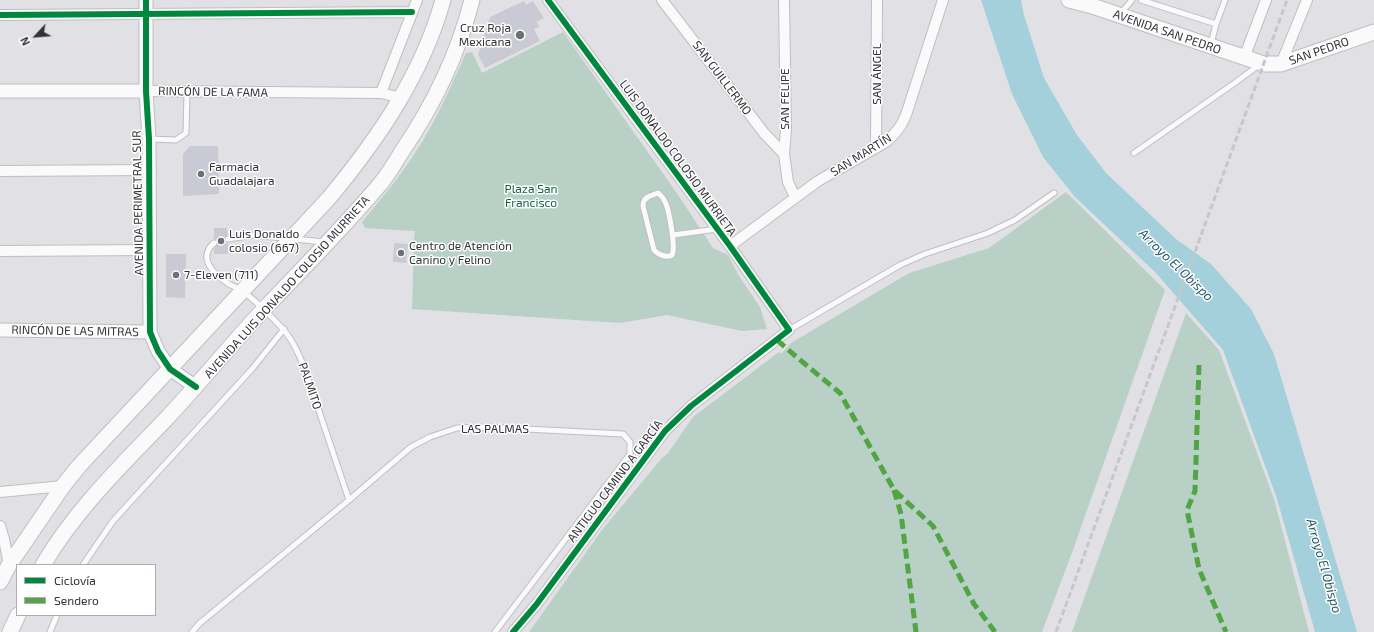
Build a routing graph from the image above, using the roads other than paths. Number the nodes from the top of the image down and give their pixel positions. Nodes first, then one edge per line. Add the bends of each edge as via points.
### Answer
1 (146, 0) edge
2 (417, 0) edge
3 (443, 0) edge
4 (452, 0) edge
5 (472, 0) edge
6 (548, 0) edge
7 (662, 0) edge
8 (784, 0) edge
9 (877, 0) edge
10 (943, 0) edge
11 (1069, 0) edge
12 (1132, 0) edge
13 (1141, 0) edge
14 (1225, 0) edge
15 (1266, 0) edge
16 (1306, 0) edge
17 (412, 12) junction
18 (0, 15) edge
19 (146, 15) junction
20 (1120, 16) junction
21 (436, 22) junction
22 (1216, 24) junction
23 (1374, 32) edge
24 (1210, 46) junction
25 (1244, 58) junction
26 (1263, 64) junction
27 (1281, 64) junction
28 (0, 91) edge
29 (146, 91) junction
30 (188, 92) junction
31 (382, 93) junction
32 (401, 98) junction
33 (149, 139) junction
34 (876, 148) junction
35 (1134, 153) dead end
36 (784, 154) junction
37 (150, 170) junction
38 (0, 171) edge
39 (1054, 193) dead end
40 (795, 197) junction
41 (717, 229) junction
42 (673, 235) junction
43 (228, 239) dead end
44 (291, 239) junction
45 (327, 242) junction
46 (214, 243) dead end
47 (730, 246) junction
48 (149, 250) junction
49 (0, 251) edge
50 (242, 291) junction
51 (264, 309) junction
52 (284, 329) junction
53 (0, 330) edge
54 (789, 330) junction
55 (150, 332) junction
56 (170, 369) junction
57 (196, 387) junction
58 (62, 486) junction
59 (0, 492) edge
60 (349, 500) junction
61 (0, 526) edge
62 (45, 564) edge
63 (84, 564) edge
64 (9, 565) junction
65 (0, 582) edge
66 (18, 616) edge
67 (57, 616) edge
68 (10, 632) edge
69 (50, 632) edge
70 (192, 632) edge
71 (495, 632) edge
72 (513, 632) edge

1 - 19 street, AVENIDA PERIMETRAL SUR
2 - 17 street
3 - 21 main road
4 - 21 main road via 449,8
5 - 45 main road, AVENIDA LUIS DONALDO COLOSIO MURRIETA via 458,47 415,132 383,181
6 - 41 street, LUIS DONALDO COLOSIO MURRIETA
7 - 36 street, SAN GUILLERMO via 764,134
8 - 36 street, SAN FELIPE
9 - 34 street, SAN ÁNGEL
10 - 34 street, SAN MARTÍN via 902,125 886,142
11 - 20 main road, AVENIDA SAN PEDRO
12 - 20 lane
13 - 22 lane
14 - 22 lane
15 - 25 street
16 - 27 street
17 - 19 street
17 - 31 street
18 - 19 street
19 - 29 street, AVENIDA PERIMETRAL SUR
20 - 24 main road, AVENIDA SAN PEDRO
21 - 32 main road
22 - 24 lane
23 - 27 main road, SAN PEDRO
24 - 25 main road, AVENIDA SAN PEDRO
25 - 26 main road, AVENIDA SAN PEDRO
26 - 27 main road, SAN PEDRO
26 - 35 lane
28 - 29 street, RINCÓN DE LA FAMA
29 - 30 street, RINCÓN DE LA FAMA
29 - 33 street, AVENIDA PERIMETRAL SUR
30 - 31 street, RINCÓN DE LA FAMA
30 - 33 lane via 186,133 176,140
31 - 32 street, RINCÓN DE LA FAMA
32 - 44 main road via 350,173
33 - 37 street, AVENIDA PERIMETRAL SUR
34 - 40 street, SAN MARTÍN
36 - 40 street, SAN FELIPE via 788,182
37 - 38 street
37 - 48 street, AVENIDA PERIMETRAL SUR
39 - 54 lane, ANTIGUO CAMINO A GARCÍA via 1015,220 988,233 900,265
40 - 47 street, SAN MARTÍN
41 - 42 lane
41 - 47 street, LUIS DONALDO COLOSIO MURRIETA
42 - 42 lane via 666,201 658,193 647,197 643,201 643,206 656,254 672,256
43 - 44 lane via 254,235
44 - 45 lane
44 - 50 main road
45 - 51 main road, AVENIDA LUIS DONALDO COLOSIO MURRIETA
46 - 50 lane, PALMITO via 207,251 208,263 226,283
47 - 54 street, LUIS DONALDO COLOSIO MURRIETA
48 - 49 street
48 - 55 street, AVENIDA PERIMETRAL SUR
50 - 51 lane, PALMITO
50 - 56 main road
51 - 52 lane, PALMITO
51 - 57 main road, AVENIDA LUIS DONALDO COLOSIO MURRIETA
52 - 60 lane, PALMITO via 300,357
52 - 63 lane via 252,369 113,521
53 - 55 street, RINCÓN DE LAS MITRAS
54 - 72 street, ANTIGUO CAMINO A GARCÍA via 691,406 666,431
55 - 56 street, AVENIDA PERIMETRAL SUR
56 - 57 street, AVENIDA PERIMETRAL SUR
56 - 58 main road
57 - 62 main road, AVENIDA LUIS DONALDO COLOSIO MURRIETA via 101,486
58 - 59 street
58 - 64 main road
60 - 70 lane, LAS PALMAS
60 - 71 lane, LAS PALMAS via 411,447 457,428 488,427 623,434 630,442 630,454
61 - 64 street
64 - 65 main road
66 - 68 main road
67 - 69 lane

